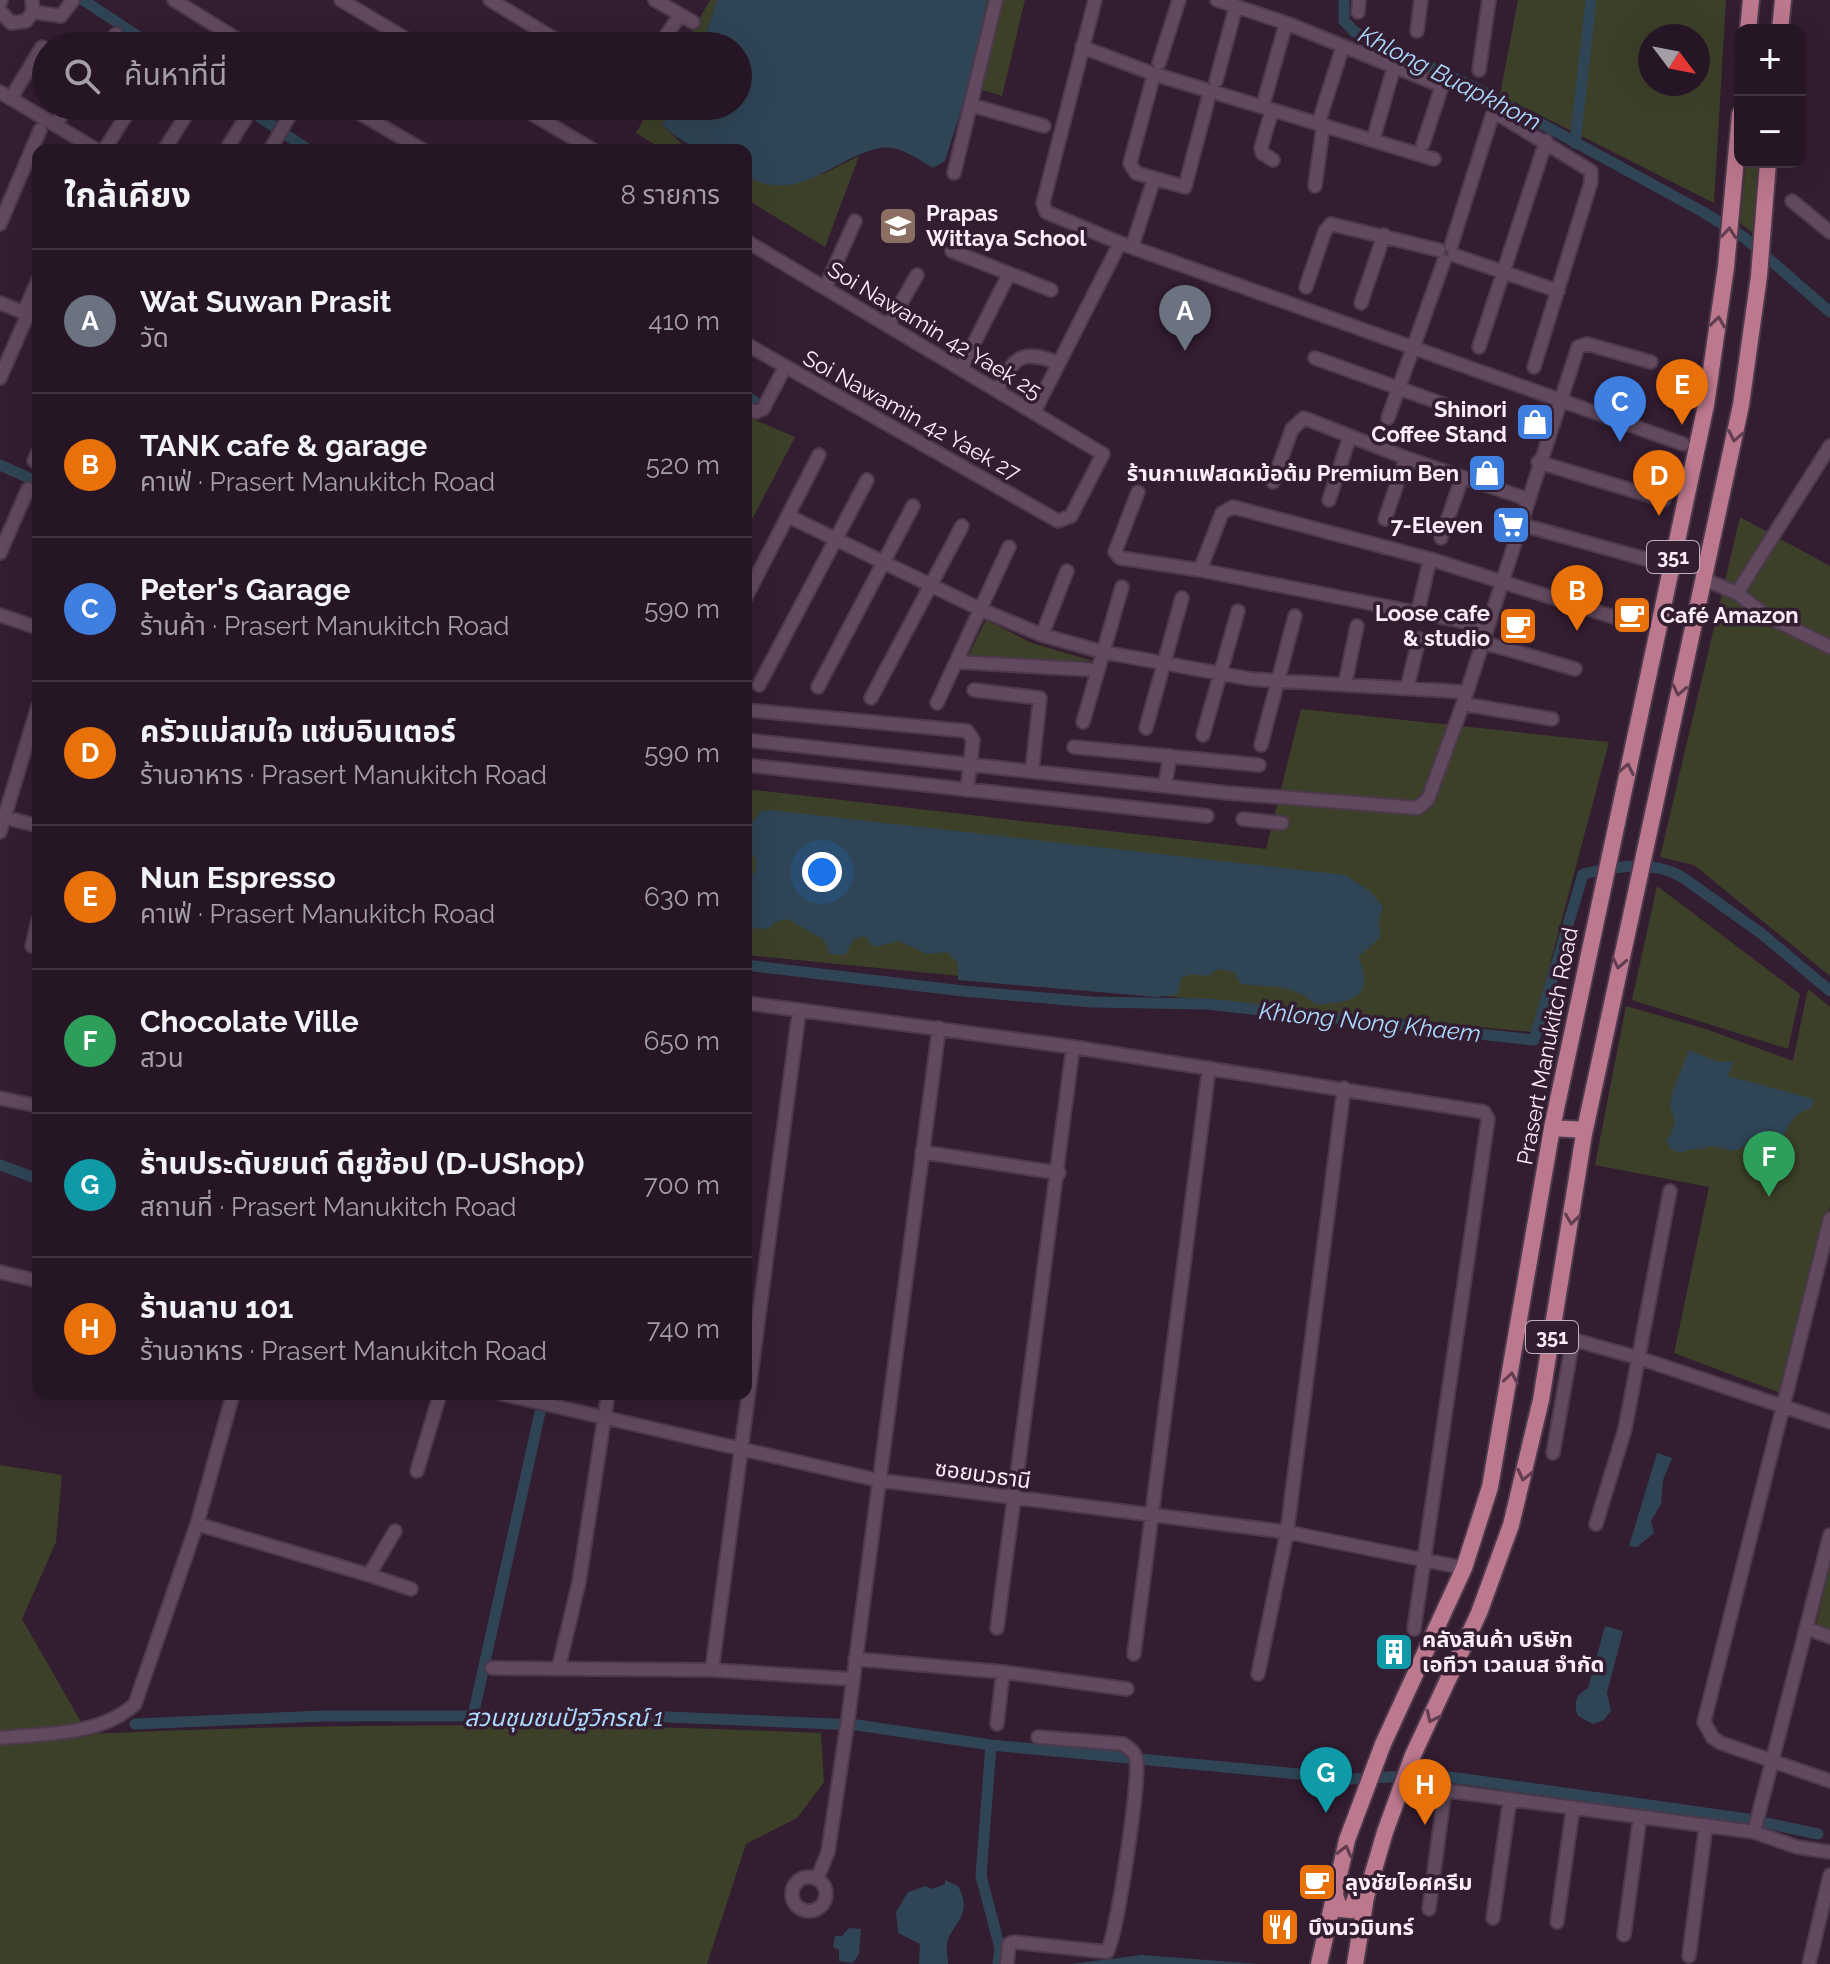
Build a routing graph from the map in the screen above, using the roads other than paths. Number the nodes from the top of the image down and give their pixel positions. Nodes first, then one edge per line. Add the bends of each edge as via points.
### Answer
1 (174, 0) edge
2 (341, 0) edge
3 (490, 0) edge
4 (655, 0) edge
5 (996, 0) edge
6 (1095, 0) edge
7 (1179, 0) edge
8 (1217, 0) edge
9 (1264, 0) edge
10 (1421, 0) edge
11 (1489, 0) edge
12 (1751, 0) edge
13 (1783, 0) edge
14 (72, 2) edge
15 (32, 6) edge
16 (1236, 6) junction
17 (680, 15) junction
18 (1261, 15) junction
19 (2, 20) edge
20 (693, 22) dead end
21 (1286, 23) junction
22 (1749, 24) edge
23 (1781, 24) edge
24 (1417, 31) dead end
25 (225, 32) edge
26 (395, 32) edge
27 (543, 32) edge
28 (668, 32) edge
29 (1343, 46) junction
30 (1082, 47) junction
31 (32, 60) edge
32 (1394, 67) junction
33 (1156, 69) junction
34 (1479, 70) dead end
35 (1213, 87) junction
36 (5, 95) edge
37 (1265, 98) dead end
38 (971, 105) junction
39 (32, 110) edge
40 (1272, 110) junction
41 (49, 120) edge
42 (59, 120) edge
43 (123, 120) edge
44 (183, 120) edge
45 (244, 120) edge
46 (287, 120) edge
47 (371, 120) edge
48 (543, 120) edge
49 (1322, 123) junction
50 (56, 124) junction
51 (1044, 126) dead end
52 (40, 130) dead end
53 (1375, 133) dead end
54 (1546, 141) junction
55 (34, 144) edge
56 (88, 144) edge
57 (108, 144) edge
58 (168, 144) edge
59 (230, 144) edge
60 (273, 144) edge
61 (413, 144) edge
62 (583, 144) edge
63 (1423, 144) dead end
64 (32, 149) edge
65 (1434, 159) dead end
66 (1273, 160) dead end
67 (1735, 168) edge
68 (1767, 168) edge
69 (954, 173) dead end
70 (1154, 179) junction
71 (1315, 186) dead end
72 (1792, 201) dead end
73 (855, 221) dead end
74 (0, 224) edge
75 (1830, 232) edge
76 (1384, 235) junction
77 (752, 245) edge
78 (1126, 245) junction
79 (952, 251) dead end
80 (1447, 253) junction
81 (1504, 272) junction
82 (1009, 274) junction
83 (917, 275) dead end
84 (1306, 287) dead end
85 (825, 288) junction
86 (1051, 290) dead end
87 (1558, 291) junction
88 (0, 303) edge
89 (1361, 303) dead end
90 (30, 315) edge
91 (888, 326) junction
92 (1414, 347) junction
93 (1479, 347) dead end
94 (752, 348) edge
95 (1315, 358) dead end
96 (1651, 362) dead end
97 (1059, 363) junction
98 (785, 367) junction
99 (1534, 367) dead end
100 (961, 369) junction
101 (0, 378) edge
102 (1399, 388) junction
103 (997, 391) junction
104 (1559, 401) junction
105 (752, 410) edge
106 (1034, 412) junction
107 (1465, 412) dead end
108 (1388, 418) dead end
109 (1350, 436) junction
110 (1683, 444) dead end
111 (1829, 450) edge
112 (1103, 454) joint
113 (819, 455) dead end
114 (1406, 458) junction
115 (1538, 462) junction
116 (1462, 478) junction
117 (867, 480) dead end
118 (1273, 482) dead end
119 (28, 489) dead end
120 (1138, 492) dead end
121 (1527, 499) junction
122 (1329, 500) dead end
123 (1664, 500) dead end
124 (913, 506) dead end
125 (788, 516) junction
126 (1385, 519) dead end
127 (1519, 524) junction
128 (962, 526) dead end
129 (1441, 538) dead end
130 (835, 540) junction
131 (1009, 547) dead end
132 (0, 553) edge
133 (1430, 559) junction
134 (883, 563) junction
135 (1671, 566) junction
136 (1200, 570) junction
137 (1067, 571) dead end
138 (1703, 579) junction
139 (1501, 580) junction
140 (752, 585) edge
141 (929, 586) junction
142 (1122, 587) dead end
143 (1737, 593) junction
144 (1182, 598) dead end
145 (982, 610) junction
146 (1238, 611) dead end
147 (1418, 611) junction
148 (0, 615) edge
149 (1295, 616) dead end
150 (1623, 620) dead end
151 (32, 626) edge
152 (1357, 626) dead end
153 (1486, 626) junction
154 (1042, 635) junction
155 (1419, 639) dead end
156 (1482, 642) junction
157 (1830, 647) edge
158 (1103, 652) junction
159 (957, 662) junction
160 (1164, 662) junction
161 (1575, 669) dead end
162 (1097, 670) junction
163 (1219, 675) junction
164 (1281, 680) junction
165 (1345, 684) junction
166 (759, 685) dead end
167 (818, 687) dead end
168 (1407, 688) junction
169 (974, 690) dead end
170 (871, 698) dead end
171 (1464, 698) junction
172 (937, 703) dead end
173 (752, 711) edge
174 (1552, 719) dead end
175 (1083, 722) dead end
176 (32, 725) edge
177 (1146, 728) dead end
178 (1203, 735) dead end
179 (752, 741) edge
180 (1261, 745) dead end
181 (1074, 747) dead end
182 (1170, 756) junction
183 (971, 763) junction
184 (1259, 765) dead end
185 (752, 766) edge
186 (1032, 770) junction
187 (1051, 772) junction
188 (1165, 785) junction
189 (1182, 787) junction
190 (967, 790) junction
191 (1263, 796) junction
192 (1047, 800) junction
193 (1178, 813) junction
194 (3, 816) edge
195 (1207, 816) dead end
196 (1243, 819) dead end
197 (1260, 821) junction
198 (1282, 823) dead end
199 (32, 824) edge
200 (0, 832) edge
201 (752, 1004) edge
202 (799, 1012) junction
203 (939, 1028) junction
204 (1073, 1047) junction
205 (1209, 1068) junction
206 (1344, 1088) junction
207 (0, 1098) edge
208 (32, 1104) edge
209 (1552, 1128) junction
210 (1585, 1130) junction
211 (922, 1152) junction
212 (1059, 1173) junction
213 (1670, 1191) dead end
214 (1830, 1219) edge
215 (0, 1272) edge
216 (32, 1280) edge
217 (1553, 1334) junction
218 (1573, 1339) junction
219 (752, 1349) edge
220 (1639, 1358) junction
221 (231, 1400) edge
222 (438, 1400) edge
223 (525, 1400) edge
224 (607, 1400) edge
225 (745, 1400) edge
226 (1783, 1406) junction
227 (605, 1418) junction
228 (1830, 1422) edge
229 (738, 1450) junction
230 (1553, 1453) dead end
231 (417, 1471) dead end
232 (877, 1480) junction
233 (1013, 1499) junction
234 (1153, 1514) junction
235 (197, 1524) junction
236 (1596, 1524) dead end
237 (395, 1531) dead end
238 (1287, 1532) junction
239 (1830, 1535) edge
240 (1425, 1558) junction
241 (1464, 1568) junction
242 (369, 1575) junction
243 (411, 1589) dead end
244 (997, 1628) dead end
245 (1806, 1628) junction
246 (1414, 1629) dead end
247 (1830, 1637) edge
248 (1134, 1654) dead end
249 (855, 1659) junction
250 (559, 1666) junction
251 (492, 1668) dead end
252 (712, 1670) junction
253 (1003, 1672) junction
254 (1258, 1674) dead end
255 (852, 1679) junction
256 (1127, 1689) dead end
257 (997, 1724) dead end
258 (1038, 1737) dead end
259 (0, 1738) edge
260 (1772, 1761) junction
261 (1404, 1774) junction
262 (1830, 1781) edge
263 (1510, 1799) junction
264 (1573, 1808) junction
265 (1640, 1817) junction
266 (1756, 1824) junction
267 (1706, 1825) junction
268 (1830, 1852) edge
269 (1830, 1875) edge
270 (817, 1879) dead end
271 (1334, 1893) junction
272 (1429, 1909) dead end
273 (1493, 1918) dead end
274 (1557, 1922) dead end
275 (1624, 1935) dead end
276 (1689, 1956) dead end
277 (1320, 1959) edge
278 (1355, 1963) edge
279 (1007, 1964) edge
280 (1809, 1964) edge

1 - 25 street
2 - 26 street
3 - 27 street
4 - 17 street
5 - 38 street
6 - 30 street
7 - 33 street
8 - 16 street
9 - 18 street
10 - 24 street
11 - 34 street
12 - 22 main road
13 - 23 main road
14 - 15 street via 61,16
15 - 19 street via 26,21
16 - 18 street
16 - 35 street
17 - 20 street
17 - 28 street
18 - 21 street
21 - 29 street
21 - 37 street
29 - 32 street
29 - 49 street
30 - 33 street
30 - 78 street via 1043,208
31 - 36 street
32 - 53 street
32 - 63 street via 1442,86
33 - 35 street
33 - 70 street via 1130,163 1136,173
35 - 40 street
35 - 70 street via 1188,183 1182,187
36 - 39 street
38 - 51 street
38 - 69 street
40 - 49 street
40 - 66 street via 1261,148
41 - 50 street
42 - 50 street
43 - 57 street
44 - 58 street
45 - 59 street
46 - 60 street
47 - 61 street
48 - 62 street
49 - 65 street
49 - 71 street
50 - 56 street
52 - 55 street
54 - 80 street via 1501,116 1489,119
54 - 81 street
54 - 87 street via 1588,167 1592,176
64 - 74 street
135 -> 67 main road, Prasert Manukitch Road / 351 via 1706,405
68 -> 138 main road, 351 via 1741,405
70 - 78 street
72 - 75 street
73 - 85 street
76 - 80 street
76 - 84 street via 1331,224
76 - 89 street
77 - 85 street, Soi Nawamin 42 Yaek 25
78 - 92 street
78 - 97 street
79 - 82 street
80 - 81 street
80 - 92 street
81 - 87 street
81 - 93 street
82 - 86 street
82 - 100 street
83 - 91 street
85 - 91 street, Soi Nawamin 42 Yaek 25
87 - 99 street
88 - 90 street
90 - 101 street
91 - 100 street, Soi Nawamin 42 Yaek 25
92 - 102 street
92 - 104 street
94 - 98 street, Soi Nawamin 42 Yaek 27
95 - 102 street
96 - 104 street via 1583,343
97 - 103 street via 1036,355 1022,357 1009,367
97 - 106 street
98 - 105 street via 763,409
98 - 112 street, Soi Nawamin 42 Yaek 27 via 1058,521 1071,516
100 - 103 street, Soi Nawamin 42 Yaek 25
102 - 107 street
102 - 108 street
103 - 106 street, Soi Nawamin 42 Yaek 25
104 - 110 street
104 - 115 street
106 - 112 street, Soi Nawamin 42 Yaek 25
109 - 114 street
109 - 118 street via 1299,420
109 - 122 street
111 - 143 street
113 - 125 street
114 - 116 street
114 - 126 street
115 - 121 street
115 - 123 street
116 - 121 street
116 - 129 street
117 - 130 street
119 - 132 street
120 - 136 street via 1116,556
121 - 127 street
124 - 134 street
125 - 130 street
125 - 140 street
127 - 135 street
127 - 139 street
128 - 141 street
130 - 134 street
130 - 166 street
131 - 145 street
133 - 136 street via 1228,507
133 - 139 street
133 - 147 street
134 - 141 street
134 - 167 street
209 -> 135 main road, Prasert Manukitch Road / 351
136 - 147 street
137 - 154 street
138 - 143 street
138 -> 210 main road, 351
139 - 150 street
139 - 153 street
141 - 145 street
141 - 170 street
142 - 158 street
143 - 157 street via 1765,615
144 - 160 street
145 - 154 street
145 - 159 street
146 - 163 street
147 - 153 street
148 - 151 street
149 - 164 street
152 - 165 street
153 - 156 street
154 - 158 street
155 - 168 street
156 - 161 street
156 - 171 street
158 - 160 street
158 - 162 street
159 - 162 street
159 - 172 street
160 - 163 street
160 - 177 street
162 - 175 street
163 - 164 street
163 - 178 street
164 - 165 street
164 - 180 street
165 - 168 street
168 - 171 street
169 - 186 street via 1040,698
171 - 174 street
171 - 191 street via 1424,805 1418,808
173 - 183 street via 967,731 973,740
176 - 194 street
179 - 183 street
181 - 182 street
182 - 184 street
182 - 188 street
183 - 186 street
183 - 190 street
185 - 190 street
186 - 187 street
187 - 188 street
187 - 192 street
188 - 189 street
189 - 191 street
189 - 193 street
190 - 192 street
191 - 197 street
192 - 193 street
193 - 195 street
194 - 199 street
194 - 200 street
196 - 197 street
197 - 198 street
201 - 202 street
202 - 203 street
202 - 219 street
203 - 204 street
203 - 211 street
204 - 205 street
204 - 212 street
205 - 206 street
205 - 234 street
206 - 238 street
206 - 240 street via 1478,1108 1488,1119
207 - 208 street
209 - 210 main road
241 -> 209 main road, Prasert Manukitch Road / 351 via 1490,1487
210 -> 217 main road, 351
211 - 212 street
211 - 232 street
212 - 233 street
213 - 220 street
214 - 226 street
215 - 216 street
217 - 218 street
217 -> 261 main road, 351 via 1515,1515 1479,1613
218 - 220 street
218 - 230 street
220 - 226 street
220 - 236 street via 1625,1429
221 - 235 street
222 - 231 street
223 - 227 street, ซอยนวธานี
224 - 227 street
225 - 229 street
226 - 228 street
226 - 260 street via 1704,1722 1721,1743
227 - 229 street, ซอยนวธานี
227 - 250 street via 579,1582
229 - 232 street, ซอยนวธานี
229 - 252 street
232 - 233 street, ซอยนวธานี
232 - 249 street
233 - 234 street, ซอยนวธานี
233 - 244 street
234 - 238 street, ซอยนวธานี
234 - 248 street
235 - 242 street
235 - 259 street via 135,1704 119,1719 83,1730
237 - 242 street
238 - 240 street, ซอยนวธานี
238 - 254 street
239 - 245 street
240 - 241 street, ซอยนวธานี
240 - 246 street
271 -> 241 main road, Prasert Manukitch Road / 351 via 1372,1773
242 - 243 street
245 - 247 street
245 - 260 street
249 - 253 street
249 - 255 street
250 - 251 street
250 - 252 street
252 - 255 street
253 - 256 street
253 - 257 street
255 - 270 street via 828,1852
258 - 279 street via 1123,1744 1136,1758 1131,1820 1107,1952 1014,1942 1009,1944
260 - 262 street
260 - 266 street
261 - 271 main road via 1351,1910 1340,1909
261 - 278 main road, 351 via 1366,1897
263 - 264 street
263 - 272 street via 1445,1793
263 - 273 street
264 - 265 street
264 - 274 street
265 - 267 street
265 - 275 street
266 - 267 street
266 - 268 street via 1797,1847
267 - 276 street
269 - 280 street
271 - 277 main road, Prasert Manukitch Road / 351

